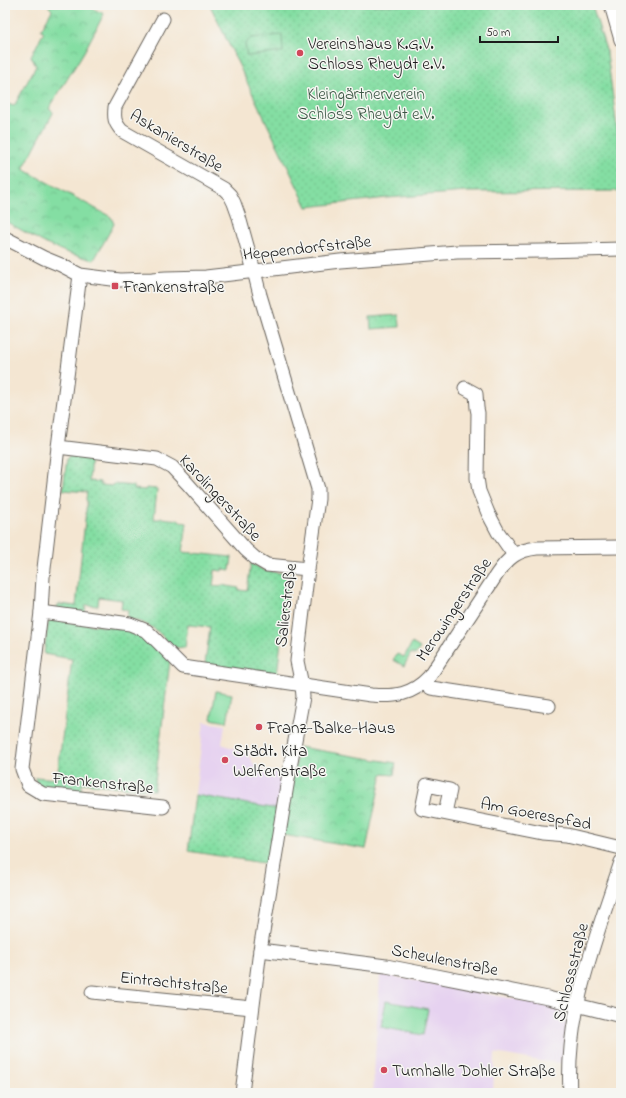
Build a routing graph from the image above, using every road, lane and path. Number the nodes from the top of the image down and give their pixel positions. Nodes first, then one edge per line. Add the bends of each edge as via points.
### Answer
1 (611, 5) edge
2 (163, 19) dead end
3 (621, 40) edge
4 (5, 238) edge
5 (621, 249) edge
6 (254, 271) junction
7 (80, 275) junction
8 (465, 388) dead end
9 (58, 447) junction
10 (621, 547) edge
11 (514, 555) junction
12 (308, 569) junction
13 (41, 612) junction
14 (423, 683) junction
15 (302, 684) junction
16 (549, 706) dead end
17 (163, 807) dead end
18 (445, 814) dead end
19 (621, 848) edge
20 (621, 862) edge
21 (260, 950) junction
22 (92, 992) dead end
23 (577, 1005) junction
24 (252, 1008) junction
25 (621, 1016) edge
26 (242, 1093) edge
27 (570, 1093) edge

1 - 3 street
2 - 6 street, Askanierstraße via 115,106 116,124 122,131 224,189 230,195
4 - 7 street, Heppendorfstraße
5 - 6 street, Heppendorfstraße via 457,252 350,260
6 - 7 street, Heppendorfstraße via 206,277 120,280
6 - 12 street, Salierstraße via 318,489
7 - 9 street, Frankenstraße
8 - 11 street, Merowingerstraße via 476,394 479,491 495,525
9 - 12 street, Karolingerstraße via 157,459 172,467 255,558 267,565
9 - 13 street, Frankenstraße
10 - 11 street, Merowingerstraße via 537,548
11 - 14 street, Merowingerstraße via 504,564 435,669
12 - 15 street, Salierstraße via 297,661
13 - 15 street, Merowingerstraße via 130,624 147,631 183,666
13 - 17 street, Frankenstraße via 22,769 28,785 43,794
14 - 15 street, Merowingerstraße via 418,688 402,694 384,696
14 - 16 street, Merowingerstraße via 431,688
15 - 21 street, Salierstraße via 303,697
18 - 19 street, Am Goerespfad via 542,833 567,835
20 - 23 street, Schlossstraße
21 - 23 street, Scheulenstraße via 386,966
21 - 24 street, Salierstraße
22 - 24 street, Eintrachtstraße
23 - 25 street, Scheulenstraße
23 - 27 street, Schlossstraße via 571,1052
24 - 26 street, Salierstraße

